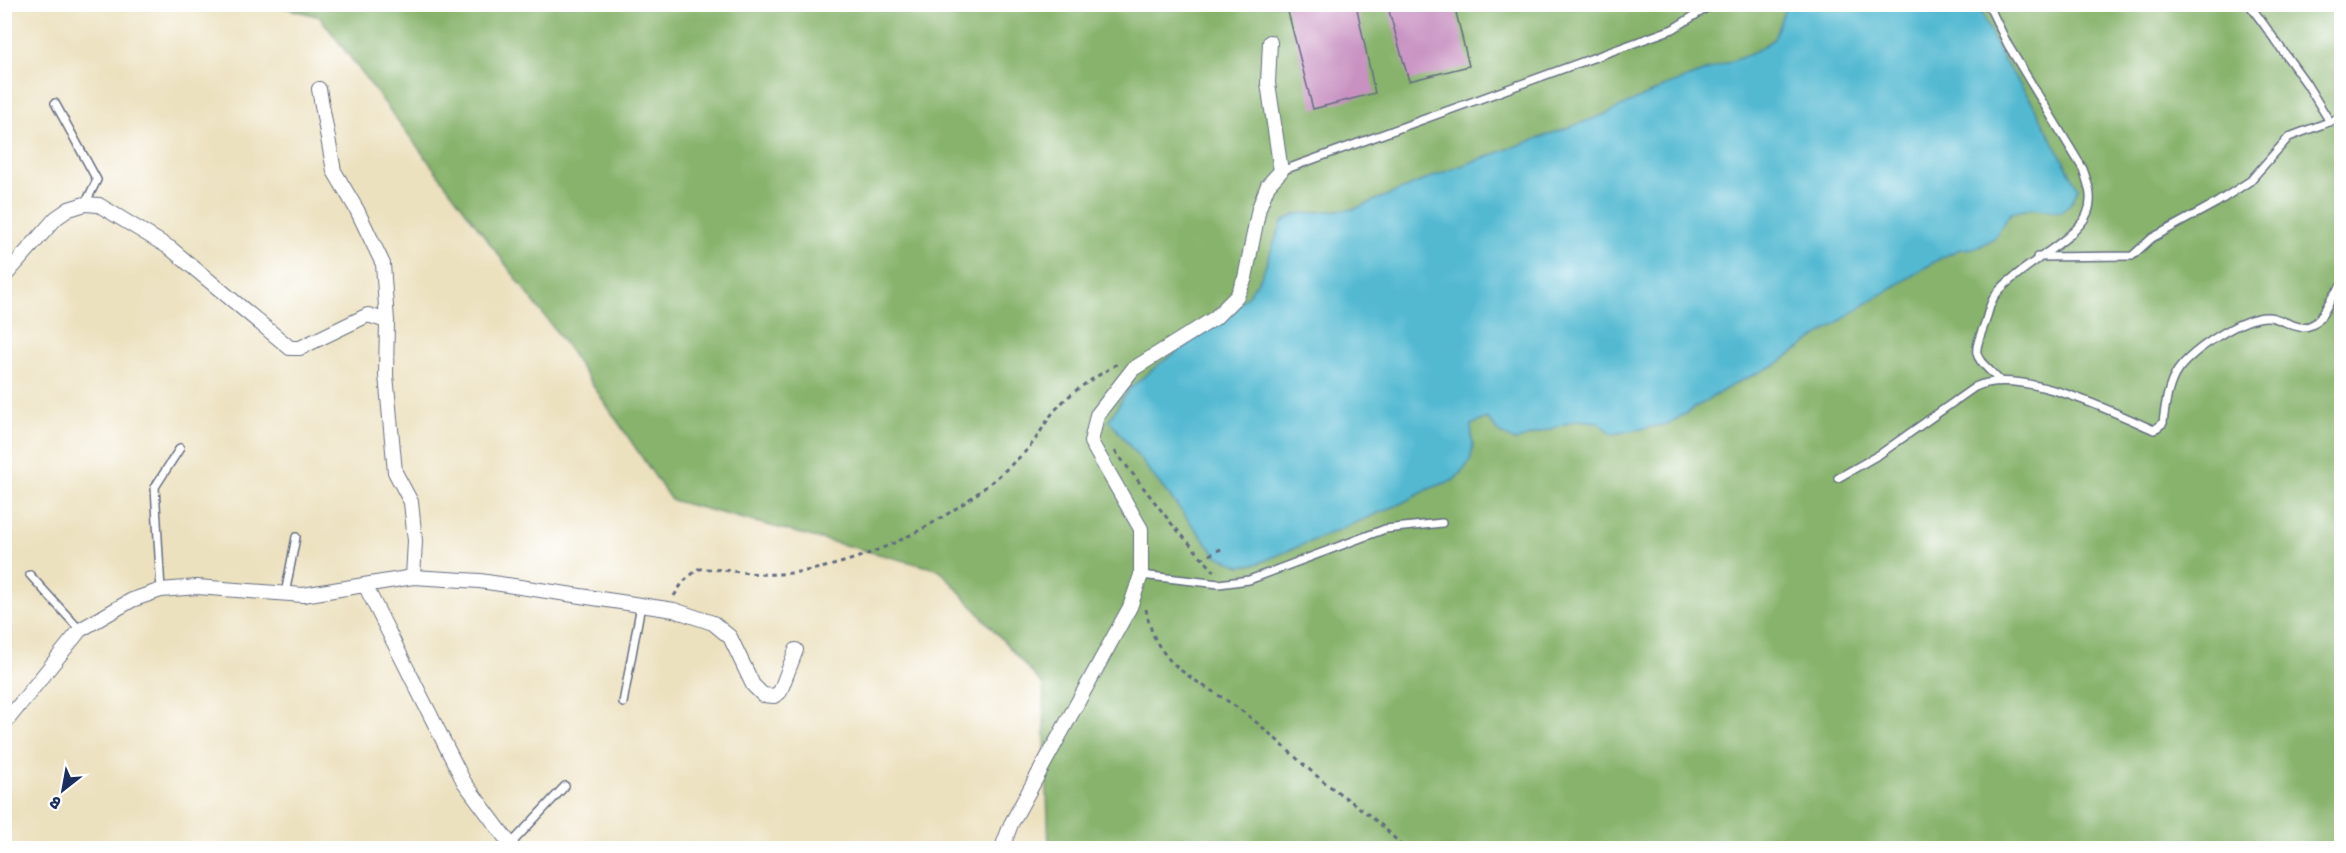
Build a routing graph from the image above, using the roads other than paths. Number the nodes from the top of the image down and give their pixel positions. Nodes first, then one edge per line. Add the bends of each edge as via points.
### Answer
1 (1713, 4) edge
2 (1988, 4) edge
3 (2249, 4) edge
4 (1270, 42) dead end
5 (319, 89) dead end
6 (55, 103) dead end
7 (2342, 117) edge
8 (2330, 122) junction
9 (1281, 171) junction
10 (85, 204) junction
11 (2037, 257) junction
12 (4, 277) edge
13 (2342, 286) edge
14 (387, 321) junction
15 (2000, 381) junction
16 (180, 448) dead end
17 (1838, 478) dead end
18 (1442, 523) dead end
19 (296, 537) dead end
20 (30, 575) dead end
21 (1141, 576) junction
22 (413, 577) junction
23 (365, 585) junction
24 (161, 590) junction
25 (285, 594) junction
26 (641, 605) junction
27 (80, 630) junction
28 (796, 650) dead end
29 (623, 703) dead end
30 (4, 724) edge
31 (565, 786) dead end
32 (511, 847) edge
33 (1002, 849) edge

1 - 9 lane via 1673,29
2 - 11 lane via 2007,45 2083,169 2091,192 2087,214 2073,233
3 - 8 lane
4 - 9 street via 1268,82
5 - 14 street via 334,171 383,264
6 - 10 lane via 97,180
7 - 8 lane
8 - 11 lane via 2289,137 2250,180 2152,238 2132,256
9 - 21 street via 1268,185 1259,208 1245,278 1237,296 1215,318 1133,369 1097,415 1091,442 1141,529
10 - 12 street via 56,218
10 - 14 street via 99,205 170,248 290,348 300,348 368,315
11 - 15 lane via 1995,294 1976,344 1977,358
13 - 15 lane via 2315,323 2300,328 2267,317 2236,327 2203,345 2177,371 2166,399 2163,423 2154,430 2086,399
14 - 22 street via 386,375 395,472 412,510
15 - 17 lane via 1974,387 1880,454
16 - 24 lane via 155,487
18 - 21 lane via 1385,529 1249,580 1184,582
19 - 25 lane
20 - 27 lane
21 - 33 street via 1130,607 1011,824
22 - 23 street
22 - 26 street via 480,581
23 - 25 street via 303,595
23 - 32 street via 464,782
24 - 25 street via 197,587
24 - 27 street via 117,606
26 - 28 street via 713,623 730,637 753,686 763,695 780,692
26 - 29 lane
27 - 30 street
31 - 32 lane

